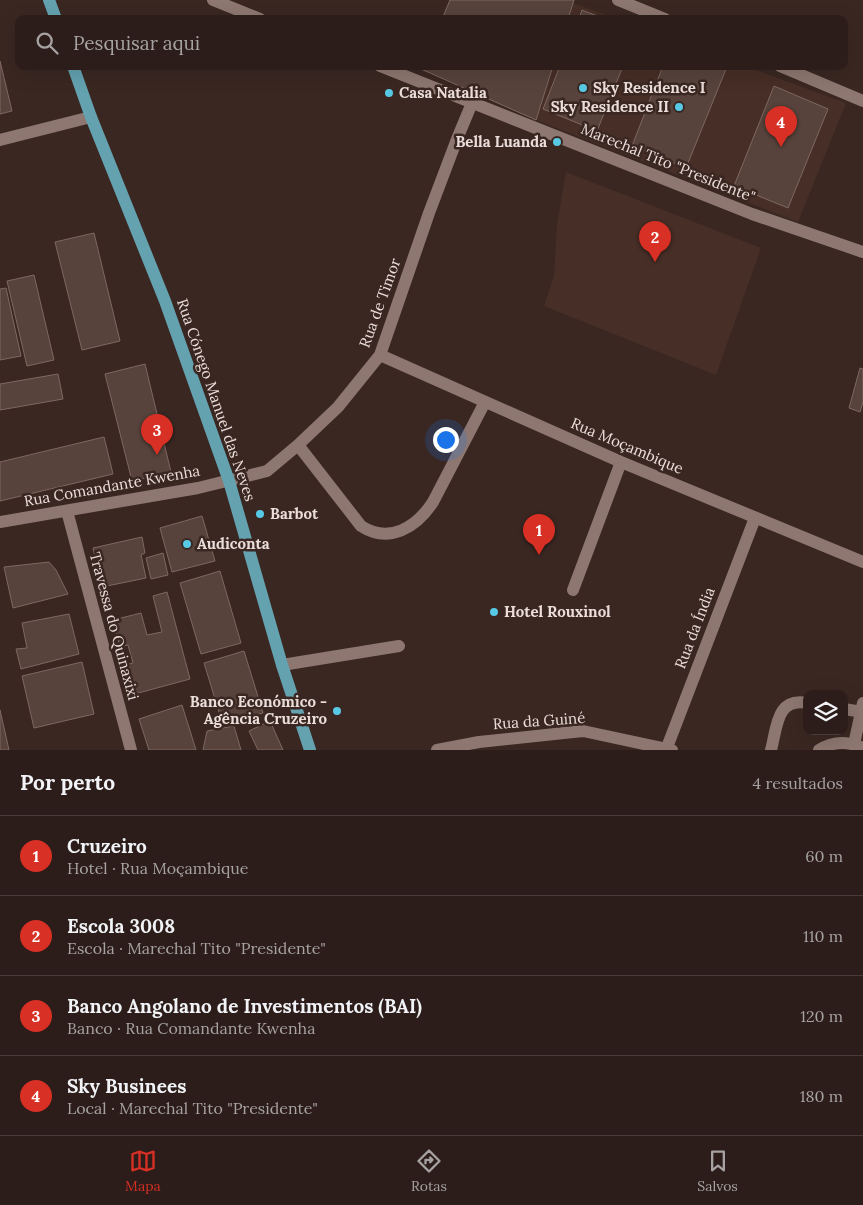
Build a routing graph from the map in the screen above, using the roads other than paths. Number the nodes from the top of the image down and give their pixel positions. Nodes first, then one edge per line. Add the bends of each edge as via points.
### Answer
1 (49, 0) edge
2 (213, 0) edge
3 (618, 0) edge
4 (55, 15) edge
5 (250, 15) edge
6 (655, 15) edge
7 (74, 70) edge
8 (390, 70) edge
9 (790, 70) edge
10 (863, 100) edge
11 (472, 103) junction
12 (91, 117) junction
13 (0, 140) edge
14 (863, 252) edge
15 (380, 356) junction
16 (485, 402) junction
17 (298, 445) junction
18 (621, 462) junction
19 (229, 481) junction
20 (67, 511) junction
21 (755, 518) junction
22 (0, 522) edge
23 (863, 562) edge
24 (573, 590) dead end
25 (399, 646) dead end
26 (282, 665) junction
27 (803, 702) edge
28 (848, 709) edge
29 (862, 709) edge
30 (858, 746) edge
31 (131, 750) edge
32 (310, 750) edge
33 (438, 750) edge
34 (668, 750) edge
35 (771, 750) edge
36 (819, 750) edge

1 - 4 main road
2 - 5 street
3 - 6 street
7 - 12 main road, Rua Cónego Manuel das Neves
8 - 11 street, Marechal Tito "Presidente"
9 - 10 street
11 - 14 street, Marechal Tito "Presidente" via 752,214
11 - 15 street, Rua de Timor via 429,213
12 - 13 street
12 - 19 main road, Rua Cónego Manuel das Neves via 165,301
15 - 16 street, Rua Moçambique
15 - 17 street, Rua de Timor via 338,407
16 - 17 street via 425,515 395,532 372,533 361,526
16 - 18 street, Rua Moçambique
17 - 19 street, Rua de Timor via 267,471
18 - 21 street, Rua Moçambique
18 - 24 street
19 - 20 street, Rua Comandante Kwenha
19 - 26 main road, Rua Cónego Manuel das Neves
20 - 22 street, Rua Comandante Kwenha
20 - 31 street, Travessa do Quinaxixi
21 - 23 street, Rua Moçambique
21 - 34 street, Rua da Índia
25 - 26 street
26 - 32 main road, Rua Cónego Manuel das Neves
27 - 35 street via 790,703 781,710
28 - 29 street
29 - 30 street
30 - 36 street via 839,742
33 - 34 street, Rua da Guiné via 479,742 583,731

